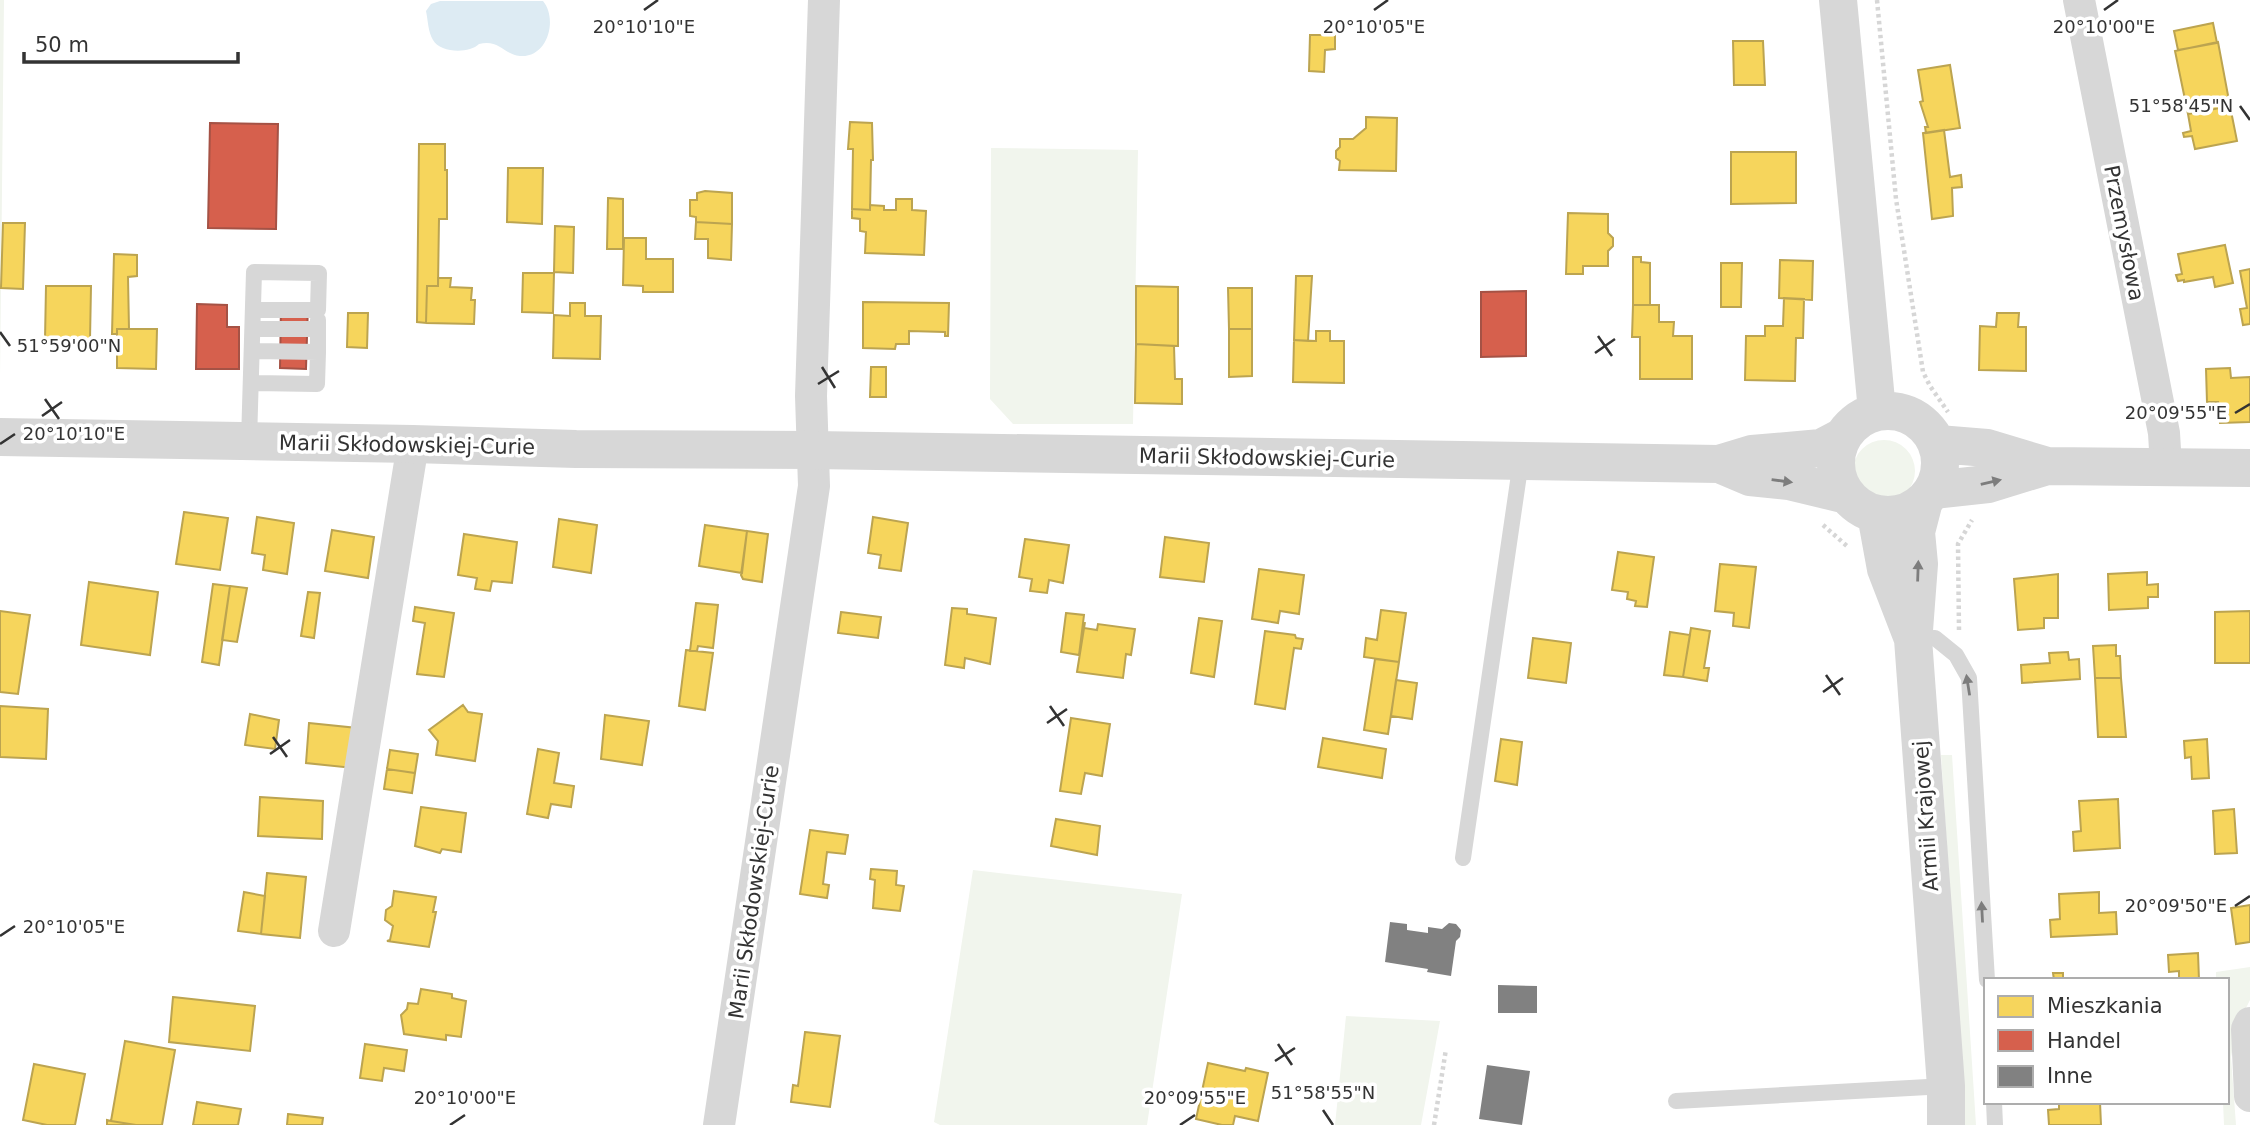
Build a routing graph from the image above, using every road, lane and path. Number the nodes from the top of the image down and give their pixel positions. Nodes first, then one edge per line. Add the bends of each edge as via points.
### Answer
1 (824, 0) edge
2 (1838, 0) edge
3 (1877, 0) edge
4 (2079, 0) edge
5 (253, 310) junction
6 (318, 310) junction
7 (253, 329) junction
8 (318, 330) junction
9 (253, 351) junction
10 (318, 352) junction
11 (252, 383) junction
12 (1877, 411) junction
13 (1947, 433) junction
14 (0, 437) edge
15 (1842, 437) junction
16 (249, 441) junction
17 (414, 444) junction
18 (814, 450) junction
19 (1521, 461) junction
20 (1719, 464) junction
21 (2047, 466) junction
22 (2166, 467) junction
23 (2250, 468) edge
24 (1929, 496) junction
25 (1861, 504) junction
26 (1816, 519) dead end
27 (1853, 552) dead end
28 (1958, 558) dead end
29 (1913, 639) junction
30 (1956, 654) junction
31 (1464, 858) dead end
32 (334, 931) dead end
33 (1986, 978) edge
34 (2250, 1023) edge
35 (1446, 1049) dead end
36 (1946, 1086) junction
37 (2250, 1096) edge
38 (1676, 1101) dead end
39 (1994, 1104) edge
40 (719, 1125) edge
41 (1434, 1125) edge
42 (1947, 1125) edge
43 (1995, 1125) edge

1 - 18 street, Marii Skłodowskiej-Curie via 811,396
2 - 12 street
3 - 13 path via 1896,199 1923,372
4 - 22 street, Przemysłowa via 2164,433
5 - 6 lane
5 - 6 lane via 254,272 319,273
5 - 7 lane
6 - 8 lane
7 - 8 lane
7 - 9 lane
8 - 10 lane
9 - 10 lane
9 - 11 lane
10 - 11 lane via 317,384
11 - 16 lane
12 - 13 street via 1903,412
12 - 15 street via 1851,425
13 - 21 street
13 - 24 street via 1940,478
14 - 16 street, Marii Skłodowskiej-Curie
15 - 20 street, Marii Skłodowskiej-Curie via 1821,448 1752,454
15 - 25 street via 1837,451 1839,481
16 - 17 street, Marii Skłodowskiej-Curie
17 - 18 street, Marii Skłodowskiej-Curie
17 - 32 street
18 - 19 street, Marii Skłodowskiej-Curie
18 - 40 street, Marii Skłodowskiej-Curie via 814,486
19 - 20 street, Marii Skłodowskiej-Curie
19 - 31 lane
20 -> 25 street, Marii Skłodowskiej-Curie via 1750,477 1788,481
21 - 22 street
24 -> 21 street
22 - 23 street
24 - 25 street via 1910,511 1893,515
29 -> 24 street via 1919,564 1916,532
25 - 29 street, Armii Krajowej
26 - 27 path
28 - 30 path
29 - 30 lane via 1936,638
29 - 36 street, Armii Krajowej
33 -> 30 lane via 1969,678
34 - 37 street
35 - 41 path
36 - 38 lane
36 - 42 street, Armii Krajowej
39 - 43 lane

